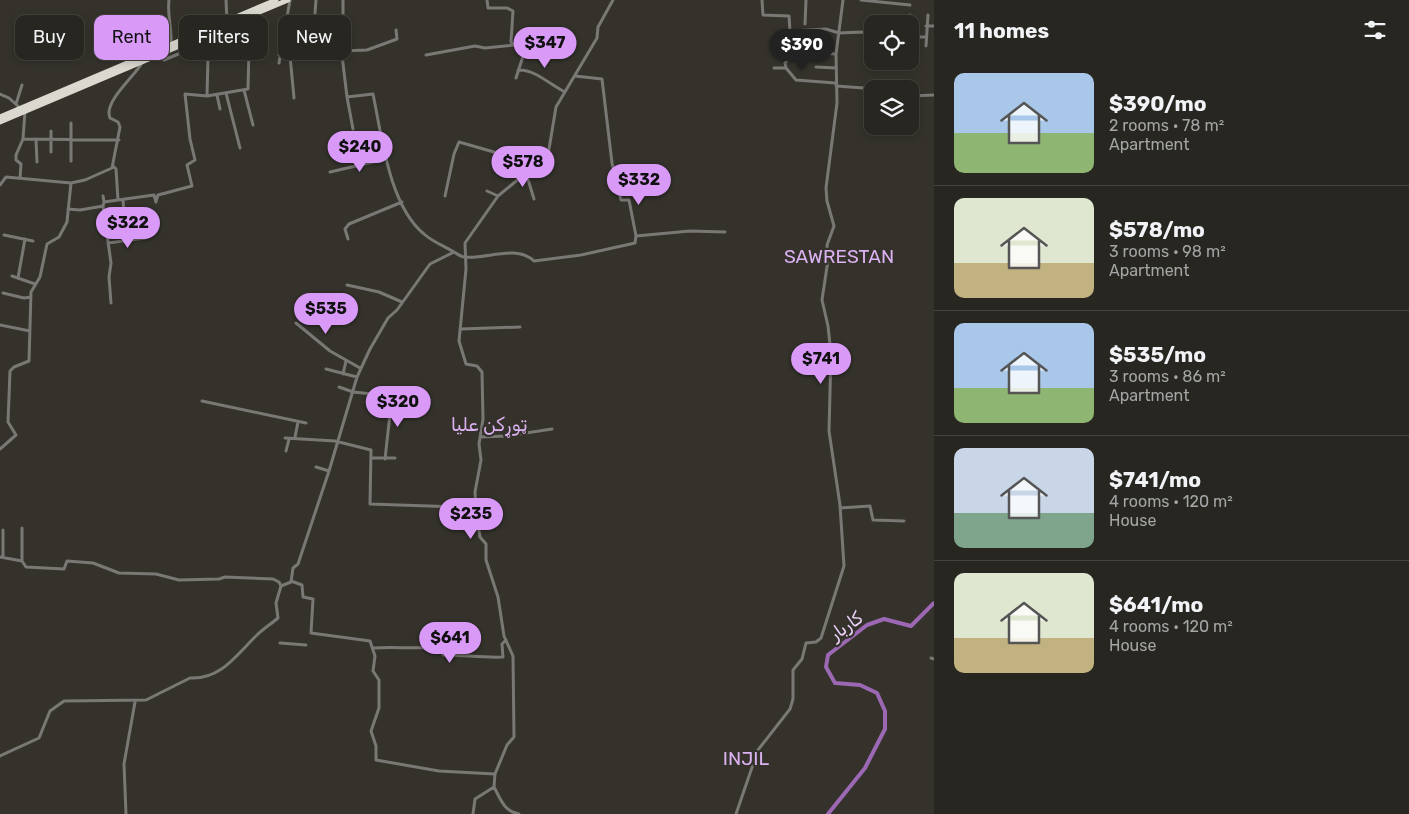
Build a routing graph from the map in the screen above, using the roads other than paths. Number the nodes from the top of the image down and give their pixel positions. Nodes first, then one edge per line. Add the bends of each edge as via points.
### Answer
1 (170, 0) edge
2 (226, 0) edge
3 (276, 0) edge
4 (289, 0) edge
5 (316, 0) edge
6 (343, 0) edge
7 (487, 0) edge
8 (613, 0) edge
9 (762, 0) edge
10 (806, 0) edge
11 (843, 0) edge
12 (861, 0) edge
13 (265, 2) edge
14 (910, 5) dead end
15 (227, 15) edge
16 (239, 15) edge
17 (253, 15) edge
18 (286, 15) edge
19 (314, 15) edge
20 (343, 15) edge
21 (928, 15) dead end
22 (805, 24) dead end
23 (926, 26) junction
24 (934, 26) edge
25 (396, 30) dead end
26 (839, 33) junction
27 (864, 33) edge
28 (919, 37) edge
29 (926, 37) junction
30 (179, 42) edge
31 (171, 45) joint
32 (514, 45) junction
33 (926, 46) dead end
34 (351, 51) edge
35 (836, 54) junction
36 (426, 55) dead end
37 (139, 60) edge
38 (143, 60) edge
39 (208, 60) edge
40 (249, 60) edge
41 (290, 60) edge
42 (342, 60) edge
43 (816, 67) dead end
44 (774, 68) dead end
45 (786, 68) junction
46 (836, 68) junction
47 (518, 70) junction
48 (576, 76) junction
49 (516, 78) dead end
50 (22, 84) dead end
51 (836, 84) junction
52 (864, 87) edge
53 (244, 90) junction
54 (565, 92) junction
55 (226, 93) junction
56 (0, 94) edge
57 (217, 95) junction
58 (934, 95) edge
59 (207, 96) junction
60 (919, 96) edge
61 (347, 97) junction
62 (294, 98) dead end
63 (20, 108) junction
64 (220, 109) dead end
65 (0, 117) edge
66 (0, 122) edge
67 (71, 123) dead end
68 (253, 125) dead end
69 (353, 129) dead end
70 (51, 131) dead end
71 (23, 139) junction
72 (36, 139) junction
73 (51, 139) junction
74 (71, 140) junction
75 (119, 140) junction
76 (240, 148) dead end
77 (51, 152) dead end
78 (386, 159) junction
79 (70, 161) dead end
80 (37, 162) dead end
81 (113, 166) junction
82 (532, 168) junction
83 (330, 172) dead end
84 (526, 173) junction
85 (20, 178) junction
86 (71, 183) junction
87 (0, 184) edge
88 (487, 191) dead end
89 (103, 196) dead end
90 (445, 196) dead end
91 (498, 196) junction
92 (534, 199) dead end
93 (118, 200) junction
94 (123, 200) junction
95 (402, 202) junction
96 (104, 204) junction
97 (68, 209) junction
98 (725, 232) dead end
99 (4, 236) dead end
100 (636, 236) junction
101 (144, 238) dead end
102 (25, 239) junction
103 (348, 239) dead end
104 (33, 240) dead end
105 (126, 240) junction
106 (108, 243) junction
107 (454, 252) junction
108 (464, 257) junction
109 (12, 276) dead end
110 (18, 278) junction
111 (35, 284) junction
112 (347, 285) dead end
113 (4, 292) dead end
114 (31, 297) junction
115 (402, 302) junction
116 (111, 303) dead end
117 (296, 323) dead end
118 (0, 325) edge
119 (520, 327) dead end
120 (461, 329) junction
121 (30, 331) junction
122 (346, 361) junction
123 (360, 368) junction
124 (326, 369) dead end
125 (343, 374) junction
126 (357, 377) junction
127 (339, 387) dead end
128 (352, 392) junction
129 (384, 396) junction
130 (202, 401) dead end
131 (382, 416) dead end
132 (298, 422) junction
133 (306, 423) dead end
134 (552, 429) dead end
135 (295, 437) junction
136 (480, 437) junction
137 (337, 443) junction
138 (0, 449) edge
139 (286, 451) dead end
140 (372, 458) junction
141 (385, 458) junction
142 (395, 458) dead end
143 (316, 467) dead end
144 (330, 471) junction
145 (840, 508) junction
146 (476, 510) junction
147 (904, 521) dead end
148 (22, 528) dead end
149 (3, 530) dead end
150 (5, 545) dead end
151 (2, 557) edge
152 (22, 561) junction
153 (291, 581) junction
154 (281, 586) junction
155 (506, 640) junction
156 (280, 643) dead end
157 (306, 645) dead end
158 (374, 648) junction
159 (135, 702) junction
160 (0, 756) edge
161 (495, 774) junction
162 (494, 787) junction
163 (126, 814) edge
164 (474, 814) edge
165 (519, 814) edge
166 (736, 814) edge

1 - 31 street via 167,12 172,26
2 - 15 street
3 - 13 highway
4 - 17 highway
4 - 18 street
5 - 19 street
6 - 20 street
7 - 32 street via 488,8 513,11 511,42
8 - 48 street
9 - 26 street via 763,15 789,16 790,31 826,29
10 - 22 street
11 - 26 street
12 - 14 street
13 - 16 highway
21 - 23 street
23 - 24 street
23 - 29 street
25 - 34 street via 397,39 367,50
26 - 27 street
26 - 35 street
28 - 29 street
29 - 33 street
30 - 31 highway
32 - 36 street via 475,46
32 - 47 street via 524,47
35 - 45 street via 794,52 785,63
35 - 46 street
37 - 63 highway
38 - 75 street via 109,108 110,118 120,124
39 - 59 street
40 - 53 street via 248,88
41 - 62 street
42 - 61 street
43 - 46 street
44 - 45 street
45 - 51 street via 796,80
46 - 51 street
47 - 49 street
47 - 54 street via 525,70
48 - 54 street
48 - 100 street via 602,79 612,163 621,200 629,200
50 - 63 street
51 - 52 street
51 - 145 street via 837,103 826,188 834,226 827,245 822,300 831,354 829,431
53 - 55 street
53 - 68 street
54 - 82 street via 556,107 548,155
55 - 57 street
55 - 76 street
56 - 63 street
57 - 59 street
57 - 64 street
58 - 60 street
59 - 94 street via 185,94 195,160 187,165 192,186 158,195 156,202 154,195
61 - 69 street
61 - 78 street via 373,94
63 - 65 highway
63 - 66 highway
63 - 71 street
67 - 74 street
70 - 73 street
71 - 72 street
71 - 85 street via 16,155 21,164
72 - 73 street
72 - 80 street
73 - 74 street
73 - 77 street
74 - 75 street
74 - 79 street
75 - 81 street
78 - 83 street
78 - 95 street
81 - 86 street via 109,171
81 - 93 street via 116,169
82 - 84 street
82 - 90 street via 516,158 460,142 454,154
84 - 91 street
84 - 92 street
85 - 86 street
85 - 87 street via 6,177
86 - 97 street
88 - 91 street
89 - 96 street
91 - 108 street via 465,243
93 - 94 street
93 - 96 street
94 - 105 street
95 - 103 street via 349,224 346,229
95 - 107 street via 412,221 424,234
96 - 97 street via 80,210
96 - 106 street
97 - 111 street via 67,222 59,237 46,244 40,277
98 - 100 street via 690,231
99 - 102 street
100 - 108 street via 635,243 564,258 534,261 530,257 500,252
101 - 105 street
102 - 104 street
102 - 110 street
105 - 106 street
106 - 116 street
107 - 108 street
107 - 115 street via 430,264
108 - 120 street
109 - 110 street
110 - 111 street
111 - 114 street
112 - 115 street via 379,292
113 - 114 street
114 - 121 street
115 - 123 street via 382,328
117 - 122 street
118 - 121 street
119 - 120 street
120 - 136 street via 459,341 463,359 482,372
121 - 138 street via 29,361 10,371 8,422 16,435
122 - 123 street
122 - 125 street
123 - 126 street
124 - 125 street
125 - 126 street
126 - 128 street
127 - 128 street
128 - 129 street
128 - 137 street
129 - 131 street
129 - 141 street via 392,396
130 - 132 street
132 - 133 street
132 - 135 street
134 - 136 street
135 - 137 street
135 - 139 street via 287,438
136 - 146 street
137 - 140 street via 371,450
137 - 144 street
140 - 141 street
140 - 146 street via 370,504
141 - 142 street
143 - 144 street
144 - 153 street
145 - 147 street via 870,506 873,520
145 - 166 street via 844,551 842,576 821,638 806,643 802,659 794,670 790,709 758,750
146 - 155 street
148 - 152 street
149 - 151 street
150 - 151 street
151 - 152 street
152 - 154 street via 26,567 64,569 69,560 87,562 119,573 156,574 179,580 225,576 273,579
153 - 154 street
153 - 158 street via 302,585 303,597 313,599 311,634 370,641
154 - 159 street via 276,603 278,618 259,633 239,656 220,671 190,678 146,700
155 - 158 street via 502,644 503,658 443,655 443,646 424,650
155 - 161 street via 513,656 514,737 507,745
156 - 157 street
158 - 161 street via 373,671 379,680 379,708 371,731 376,760 439,771
159 - 160 street via 64,701 50,711 39,738
159 - 163 street via 124,764
161 - 162 street
162 - 164 street via 475,798
162 - 165 street via 505,808

